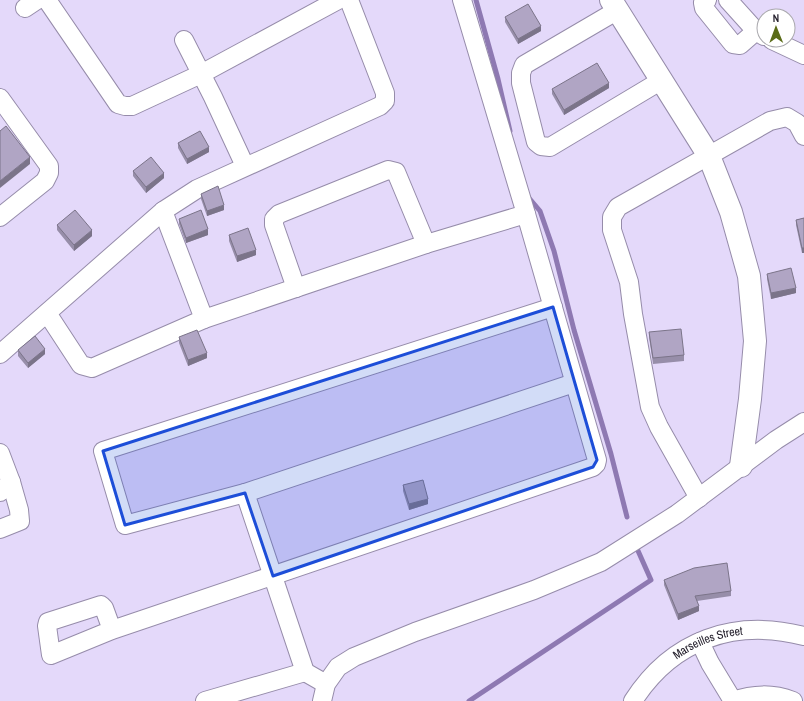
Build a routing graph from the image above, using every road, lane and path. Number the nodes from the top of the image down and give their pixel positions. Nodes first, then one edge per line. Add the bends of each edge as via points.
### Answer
1 (47, 0) edge
2 (338, 0) edge
3 (349, 0) edge
4 (462, 0) edge
5 (707, 0) edge
6 (728, 0) edge
7 (615, 5) edge
8 (756, 30) edge
9 (756, 36) edge
10 (184, 40) dead end
11 (789, 48) edge
12 (804, 55) edge
13 (201, 74) junction
14 (662, 80) junction
15 (0, 98) edge
16 (804, 136) edge
17 (709, 156) junction
18 (245, 166) junction
19 (163, 211) junction
20 (526, 214) junction
21 (0, 217) edge
22 (426, 244) junction
23 (296, 288) junction
24 (553, 307) junction
25 (47, 313) junction
26 (204, 319) junction
27 (0, 354) edge
28 (574, 383) junction
29 (804, 422) edge
30 (0, 453) edge
31 (741, 466) junction
32 (5, 487) edge
33 (245, 493) junction
34 (698, 498) junction
35 (0, 529) edge
36 (273, 576) junction
37 (112, 630) dead end
38 (804, 636) edge
39 (700, 642) junction
40 (305, 672) junction
41 (326, 684) junction
42 (205, 701) edge
43 (322, 701) edge
44 (633, 701) edge
45 (733, 701) edge
46 (793, 701) edge

1 - 13 street via 118,104 132,106
2 - 13 street
3 - 18 street via 385,93 385,101 380,106
4 - 20 street
5 - 9 street via 703,3 704,8 733,44 740,45
6 - 8 street
7 - 14 street
7 - 14 street via 524,64 521,83 536,142 541,146 550,147
10 - 13 street
11 - 12 street
13 - 18 street
14 - 17 street
15 - 21 street via 48,166 49,173 46,181
16 - 17 street via 797,123 787,117 770,122
17 - 31 street via 731,212 749,276 755,341
17 - 34 street via 618,207 612,217 612,230 629,282 650,407
18 - 19 street via 197,189
19 - 25 street
19 - 26 street
20 - 22 street
20 - 24 street
22 - 23 street
22 - 23 street via 396,172 388,170 279,214 274,220
23 - 26 street
24 - 28 street
24 - 33 street via 103,451 125,525
25 - 26 street via 81,365 92,368
25 - 27 street
28 - 33 street
28 - 36 street via 597,460 593,467
29 - 31 street
30 - 32 street
31 - 34 street
32 - 35 street via 19,510 20,521
33 - 36 street
34 - 41 street via 601,562 534,590 415,632 354,657 338,667
36 - 37 street
36 - 40 street
38 - 39 street, Marseilles Street via 786,631 742,630
39 - 44 street, Marseilles Street via 658,669
39 - 45 street
40 - 41 street
40 - 42 street
41 - 43 street
45 - 46 street via 757,695 781,696

